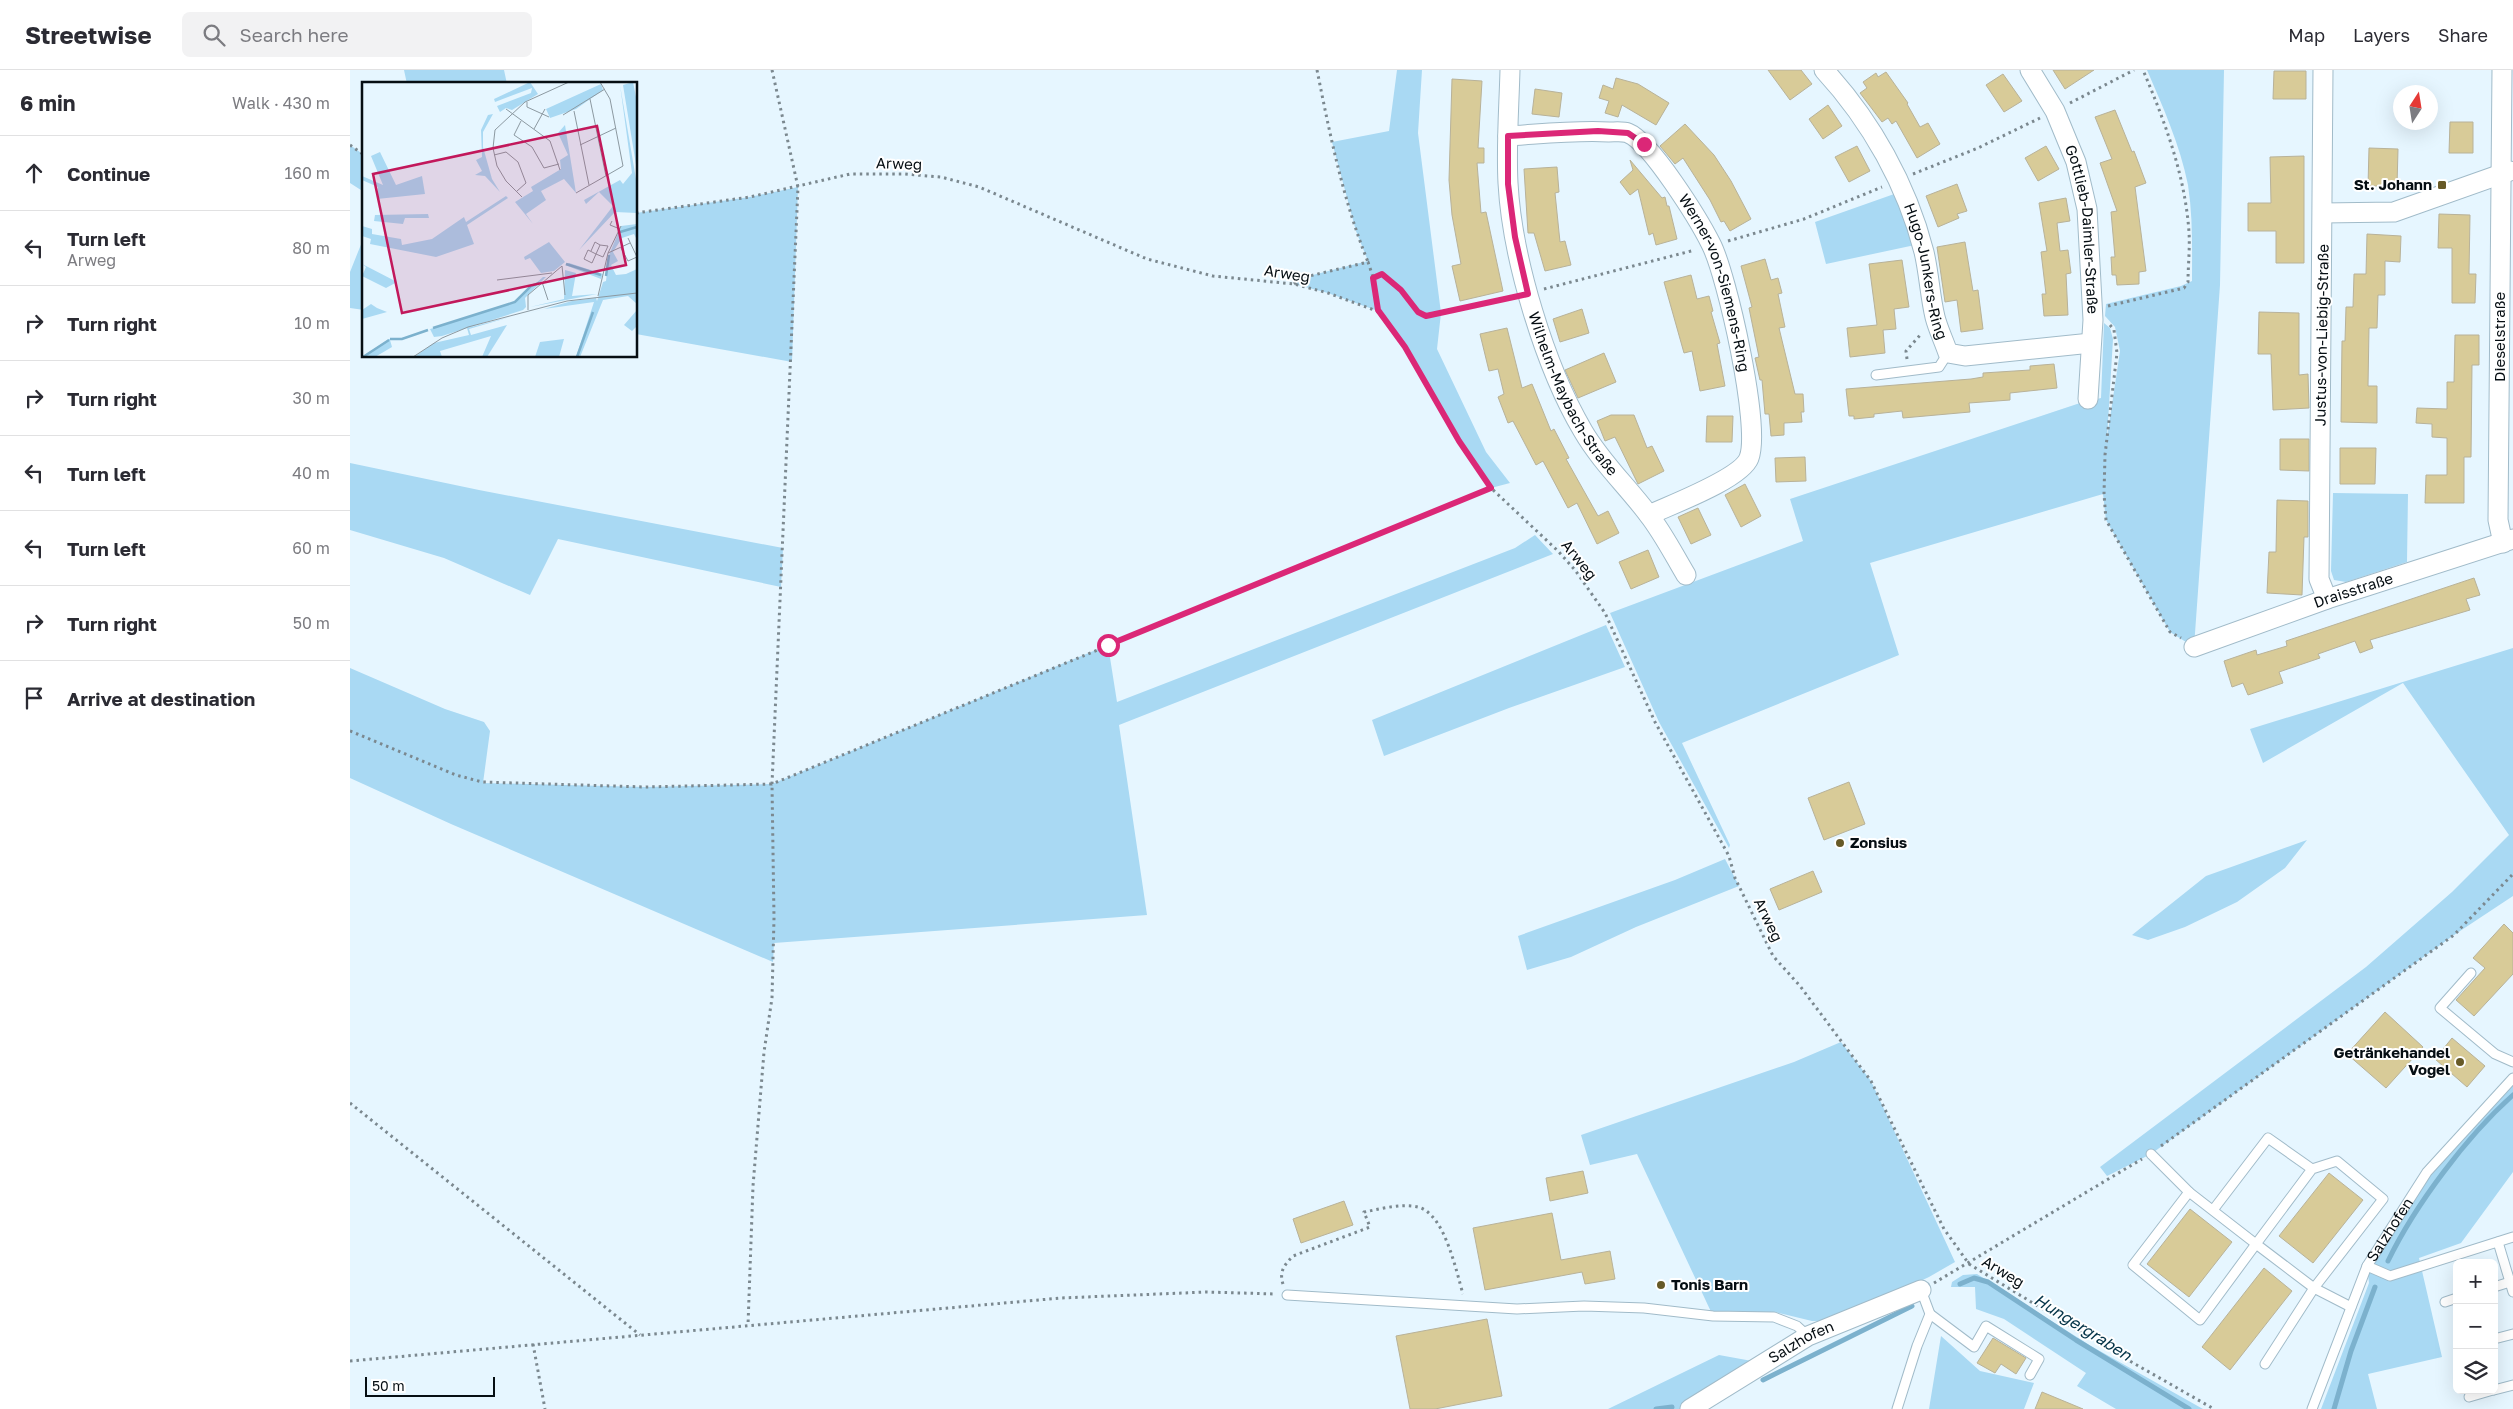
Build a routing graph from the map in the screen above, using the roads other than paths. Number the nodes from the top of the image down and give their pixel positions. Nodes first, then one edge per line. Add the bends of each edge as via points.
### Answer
1 (1510, 70) edge
2 (1824, 70) edge
3 (2030, 70) edge
4 (2323, 70) edge
5 (2502, 70) edge
6 (1508, 136) junction
7 (2507, 172) edge
8 (2323, 213) junction
9 (2091, 343) junction
10 (1948, 353) junction
11 (1876, 375) dead end
12 (2088, 399) dead end
13 (1649, 515) junction
14 (2508, 541) edge
15 (1686, 575) dead end
16 (2327, 599) junction
17 (2194, 647) road end
18 (2471, 973) dead end
19 (2513, 1062) edge
20 (2513, 1078) edge
21 (2151, 1154) road end
22 (2312, 1169) junction
23 (2189, 1192) junction
24 (2213, 1210) junction
25 (2513, 1237) edge
26 (2498, 1242) junction
27 (2256, 1244) junction
28 (2367, 1266) junction
29 (2510, 1282) junction
30 (2498, 1286) edge
31 (2314, 1288) junction
32 (1920, 1290) joint
33 (2513, 1292) edge
34 (1287, 1295) road end
35 (2453, 1299) edge
36 (2445, 1302) dead end
37 (2351, 1307) junction
38 (1930, 1314) junction
39 (2513, 1334) edge
40 (1808, 1336) junction
41 (2498, 1338) edge
42 (2265, 1364) dead end
43 (2030, 1374) dead end
44 (2513, 1385) edge
45 (2498, 1389) edge
46 (2480, 1394) edge
47 (2469, 1397) dead end
48 (1698, 1407) edge
49 (1897, 1409) edge
50 (2312, 1409) edge

1 - 6 street, Wilhelm-Maybach-Straße
2 - 10 street, Hugo-Junkers-Ring via 1871,129 1898,180 1914,218 1924,253 1935,318
3 - 9 street, Gottlieb-Daimler-Straße via 2055,111 2076,162 2087,209 2093,315
4 - 8 street, Justus-von-Liebig-Straße
5 - 7 street, Dieselstraße
6 - 13 street, Wilhelm-Maybach-Straße via 1508,184 1515,237 1528,294 1566,399 1602,461
6 - 13 street, Werner-von-Siemens-Ring via 1598,131 1628,133 1644,144 1684,198 1712,245 1739,344 1752,421 1749,458 1738,471 1712,486
7 - 8 street via 2394,212
7 - 14 street, Dieselstraße via 2498,520
8 - 16 street, Justus-von-Liebig-Straße via 2319,579
9 - 10 street, Hugo-Junkers-Ring via 1965,356
9 - 12 street, Gottlieb-Daimler-Straße
10 - 11 lane via 1939,367
13 - 15 street, Wilhelm-Maybach-Straße
14 - 16 street, Draisstraße
16 - 17 street, Draisstraße
18 - 19 lane via 2440,1008 2495,1054
20 - 28 lane, Salzhofen via 2427,1172
21 - 23 lane
22 - 24 lane via 2268,1138
22 - 27 lane
22 - 31 lane via 2337,1161 2383,1199
23 - 24 lane
23 - 27 lane via 2133,1265 2200,1320
24 - 27 lane
25 - 26 lane
26 - 28 lane via 2390,1276
26 - 29 lane
27 - 31 lane
28 - 37 lane, Salzhofen
29 - 30 lane
29 - 33 lane
31 - 37 lane
31 - 42 lane
32 - 38 lane
32 - 40 street, Salzhofen
34 - 40 lane via 1517,1308 1644,1308 1714,1316 1774,1317 1797,1326
35 - 36 lane
37 - 50 lane, Salzhofen
38 - 43 lane via 1974,1347 1986,1326 1994,1330 2040,1359
38 - 49 lane
39 - 41 lane
40 - 48 street, Salzhofen
44 - 45 lane
46 - 47 lane

